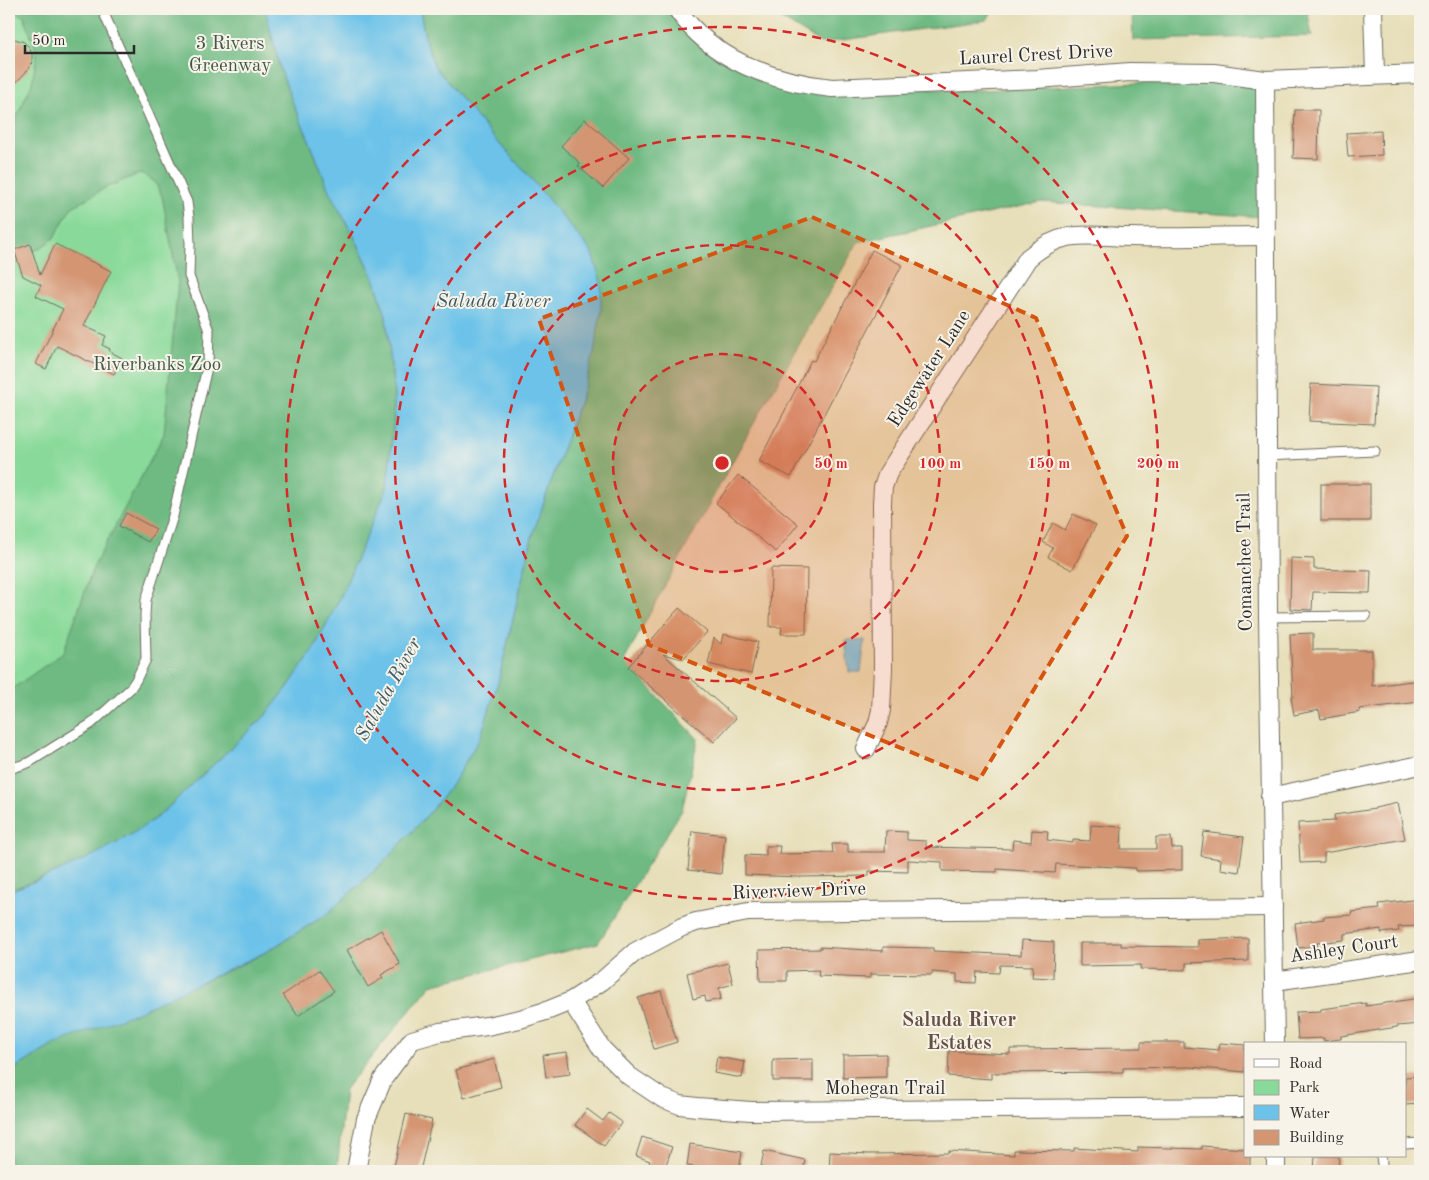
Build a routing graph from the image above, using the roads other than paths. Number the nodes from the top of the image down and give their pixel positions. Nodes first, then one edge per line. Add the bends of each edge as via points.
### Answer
1 (102, 9) edge
2 (677, 9) edge
3 (1373, 9) edge
4 (1420, 74) edge
5 (1375, 75) junction
6 (1265, 80) junction
7 (1265, 236) junction
8 (1376, 451) dead end
9 (1266, 456) junction
10 (1366, 616) dead end
11 (1268, 617) junction
12 (866, 749) dead end
13 (1420, 765) edge
14 (9, 769) edge
15 (1270, 796) junction
16 (1273, 906) junction
17 (1420, 960) edge
18 (1274, 981) junction
19 (570, 1001) junction
20 (1274, 1042) edge
21 (1244, 1107) edge
22 (1420, 1143) edge
23 (1406, 1144) edge
24 (1276, 1158) edge
25 (1381, 1158) edge
26 (356, 1171) edge
27 (1276, 1171) edge
28 (1383, 1171) edge

1 - 14 lane via 187,202 189,276 209,331 208,363 173,516 146,600 146,659 136,680 91,724 28,763
2 - 6 street, Laurel Crest Drive via 701,35 736,60 762,73 803,85 832,88 1130,72 1214,72
3 - 5 street
4 - 5 street, Laurel Crest Drive
5 - 6 street, Laurel Crest Drive
6 - 7 street, Comanchee Trail
7 - 9 street, Comanchee Trail
7 - 12 street, Edgewater Lane via 1081,235 1051,242 1028,258 895,461 886,480 882,503 881,710
8 - 9 lane
9 - 11 street, Comanchee Trail
10 - 11 lane
11 - 15 street, Comanchee Trail
13 - 15 street
15 - 16 street, Comanchee Trail
16 - 18 street, Comanchee Trail
16 - 19 street, Riverview Drive via 748,912 682,927 635,952 602,981
17 - 18 street, Ashley Court
18 - 20 street, Comanchee Trail
19 - 21 street, Mohegan Trail via 602,1049 629,1076 662,1098 680,1105 751,1111
19 - 26 street, Riverview Drive via 520,1019 440,1032 412,1040 383,1079 366,1118
22 - 23 lane
24 - 27 street
25 - 28 lane

